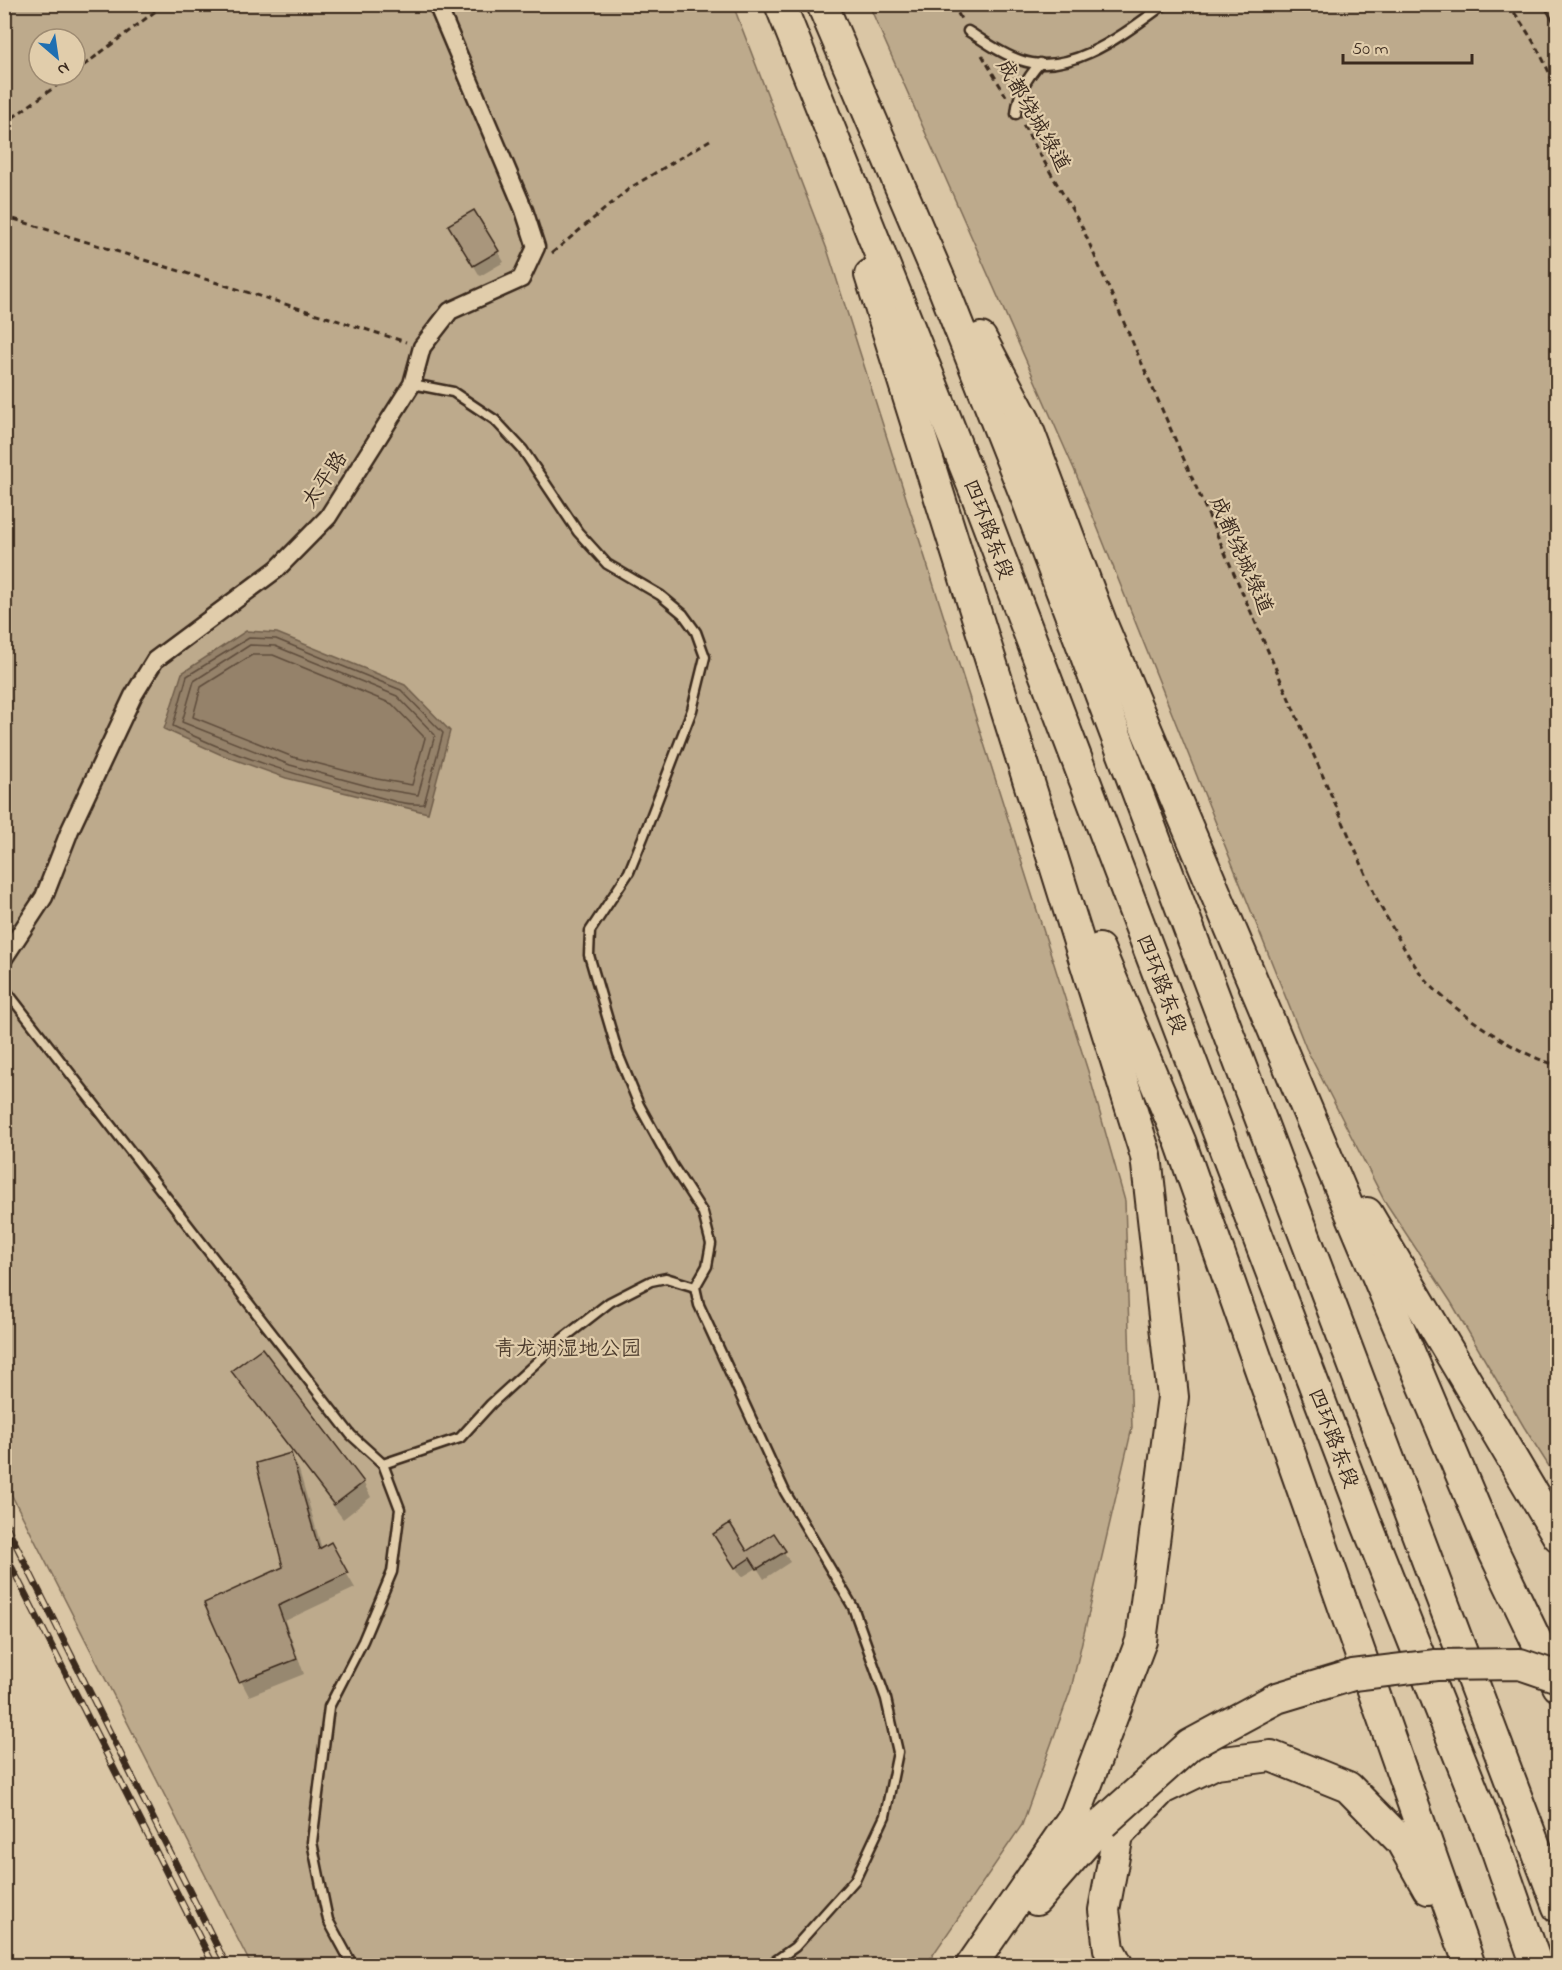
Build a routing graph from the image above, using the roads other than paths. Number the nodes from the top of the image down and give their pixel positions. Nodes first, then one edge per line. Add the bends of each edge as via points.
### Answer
1 (437, 4) edge
2 (780, 4) edge
3 (822, 4) edge
4 (1165, 4) edge
5 (1549, 4) edge
6 (1557, 19) edge
7 (968, 31) road end
8 (797, 43) junction
9 (1040, 63) junction
10 (1016, 114) road end
11 (896, 177) junction
12 (412, 384) junction
13 (1030, 786) junction
14 (4, 958) edge
15 (4, 988) edge
16 (1297, 1087) junction
17 (695, 1287) junction
18 (383, 1464) junction
19 (1557, 1536) edge
20 (1557, 1677) edge
21 (1557, 1686) edge
22 (1557, 1907) edge
23 (1536, 1961) edge
24 (353, 1965) edge
25 (768, 1965) edge
26 (971, 1965) edge
27 (980, 1965) edge
28 (1118, 1965) edge
29 (1470, 1965) edge

1 - 12 street, 太平路 via 536,247 520,279 450,311 422,347
2 - 8 highway, 四环路东段
3 - 11 highway, 四环路东段
4 - 9 lane via 1113,42 1055,65
5 - 6 lane
7 - 9 lane via 1021,61
8 - 13 highway
8 - 23 highway, 四环路东段 via 978,499
9 - 10 lane via 1018,97
11 - 16 highway via 1025,421 1101,622
11 - 22 highway, 四环路东段 via 1026,497
12 - 14 street, 太平路 via 328,517 278,569 155,660 123,716 44,897
12 - 17 lane via 453,392 495,420 522,450 578,532 607,564 660,595 682,614 696,632 705,657 692,710 629,872 590,931 589,955 618,1054 639,1105 702,1213 711,1244 707,1266
13 - 26 highway via 1146,1155 1173,1397 1141,1641 1075,1815
13 - 29 highway via 1180,1141
15 - 18 lane via 351,1435
16 - 19 highway
16 - 21 highway via 1493,1550
17 - 18 lane via 666,1278 651,1281 610,1302 561,1340 460,1438
17 - 25 lane via 699,1305 785,1492 853,1608 886,1699 898,1752 885,1816 855,1880 795,1947
18 - 24 lane via 400,1509 392,1572 329,1707 312,1842 328,1920
20 - 27 highway, bridge via 1521,1664 1436,1665 1353,1675 1277,1698 1190,1745 1103,1823
28 - 29 highway via 1109,1949 1104,1910 1118,1835 1162,1789 1216,1763 1271,1756 1348,1786 1401,1841

